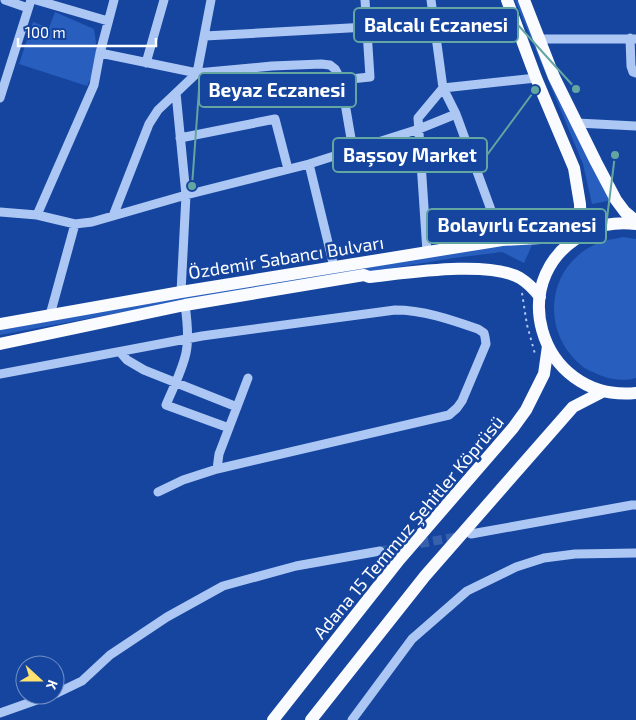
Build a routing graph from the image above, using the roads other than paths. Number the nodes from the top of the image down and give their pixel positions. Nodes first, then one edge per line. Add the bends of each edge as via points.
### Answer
1 (5, 0) edge
2 (36, 0) edge
3 (114, 0) edge
4 (164, 0) edge
5 (211, 0) edge
6 (365, 0) edge
7 (430, 0) edge
8 (507, 0) edge
9 (524, 0) edge
10 (29, 4) edge
11 (108, 21) junction
12 (367, 27) junction
13 (205, 36) junction
14 (633, 38) edge
15 (539, 39) junction
16 (100, 53) junction
17 (146, 63) junction
18 (197, 73) junction
19 (636, 73) edge
20 (536, 78) junction
21 (341, 80) junction
22 (443, 88) junction
23 (176, 93) junction
24 (0, 98) edge
25 (456, 114) junction
26 (577, 123) junction
27 (636, 126) edge
28 (419, 129) junction
29 (180, 138) junction
30 (353, 150) junction
31 (309, 164) junction
32 (288, 169) junction
33 (186, 195) junction
34 (0, 212) edge
35 (37, 215) junction
36 (113, 216) junction
37 (636, 222) edge
38 (75, 224) junction
39 (580, 236) junction
40 (502, 240) junction
41 (427, 252) junction
42 (334, 267) junction
43 (181, 292) junction
44 (540, 297) junction
45 (185, 305) junction
46 (50, 315) junction
47 (0, 324) edge
48 (187, 339) junction
49 (0, 344) edge
50 (548, 346) junction
51 (120, 352) junction
52 (0, 374) edge
53 (248, 378) dead end
54 (175, 383) junction
55 (604, 392) junction
56 (636, 393) edge
57 (237, 407) junction
58 (229, 428) junction
59 (217, 469) junction
60 (158, 492) dead end
61 (636, 505) edge
62 (471, 534) tunnel mouth
63 (380, 551) tunnel mouth
64 (636, 553) edge
65 (65, 690) edge
66 (24, 705) edge
67 (0, 714) edge
68 (273, 720) edge
69 (311, 720) edge
70 (352, 720) edge

1 - 10 street
2 - 11 street
3 - 11 street
4 - 17 street
5 - 13 street
6 - 12 street
7 - 22 street
8 - 20 main road
9 - 15 main road
10 - 24 street
11 - 16 street
12 - 13 street
12 - 21 street via 370,77
13 - 18 street
14 - 15 street
14 - 19 street via 631,66
15 - 26 main road
16 - 17 street
16 - 35 street via 94,85
17 - 18 street
18 - 21 street via 321,64 330,65
18 - 23 street
20 - 22 street
20 - 39 main road via 574,168 580,204
21 - 30 street
22 - 25 street
22 - 28 street via 418,118
23 - 29 street
23 - 36 street via 149,124
25 - 28 street
25 - 40 street
26 - 27 street
26 - 37 main road via 616,200
28 - 30 street
28 - 41 street
29 - 32 street via 275,119
29 - 33 street
30 - 31 street
31 - 32 street
31 - 42 street
32 - 33 street
33 - 36 street
33 - 43 street
34 - 35 street
35 - 38 street
36 - 38 street
37 - 39 main road via 604,226
38 - 46 street
39 - 40 main road, Özdemir Sabancı Bulvarı
39 - 44 main road via 554,259
40 - 41 main road, Özdemir Sabancı Bulvarı
41 - 42 main road, Özdemir Sabancı Bulvarı
42 - 43 main road, Özdemir Sabancı Bulvarı
43 - 46 main road, Özdemir Sabancı Bulvarı
44 - 45 main road, Özdemir Sabancı Bulvarı via 526,282 514,276 480,269 364,275
44 - 50 main road via 539,320
45 - 48 street
45 - 49 main road, Özdemir Sabancı Bulvarı
46 - 47 main road, Özdemir Sabancı Bulvarı
48 - 51 street
48 - 54 street via 184,360
48 - 59 street via 401,310 425,313 475,328 485,337 485,347 462,401 449,415
50 - 55 main road via 572,376
50 - 68 main road, Adana 15 Temmuz Şehitler Köprüsü via 544,374 514,428 391,569
51 - 52 street
51 - 54 street via 132,364
53 - 57 street
54 - 57 street
54 - 58 street via 166,404
55 - 56 main road
55 - 69 main road via 573,407 425,576
57 - 58 street
58 - 59 street
59 - 60 street
61 - 62 street
63 - 65 street via 296,566 223,586 167,617 110,655 82,682
64 - 70 street via 544,558 516,567 467,591 412,639
66 - 67 street

